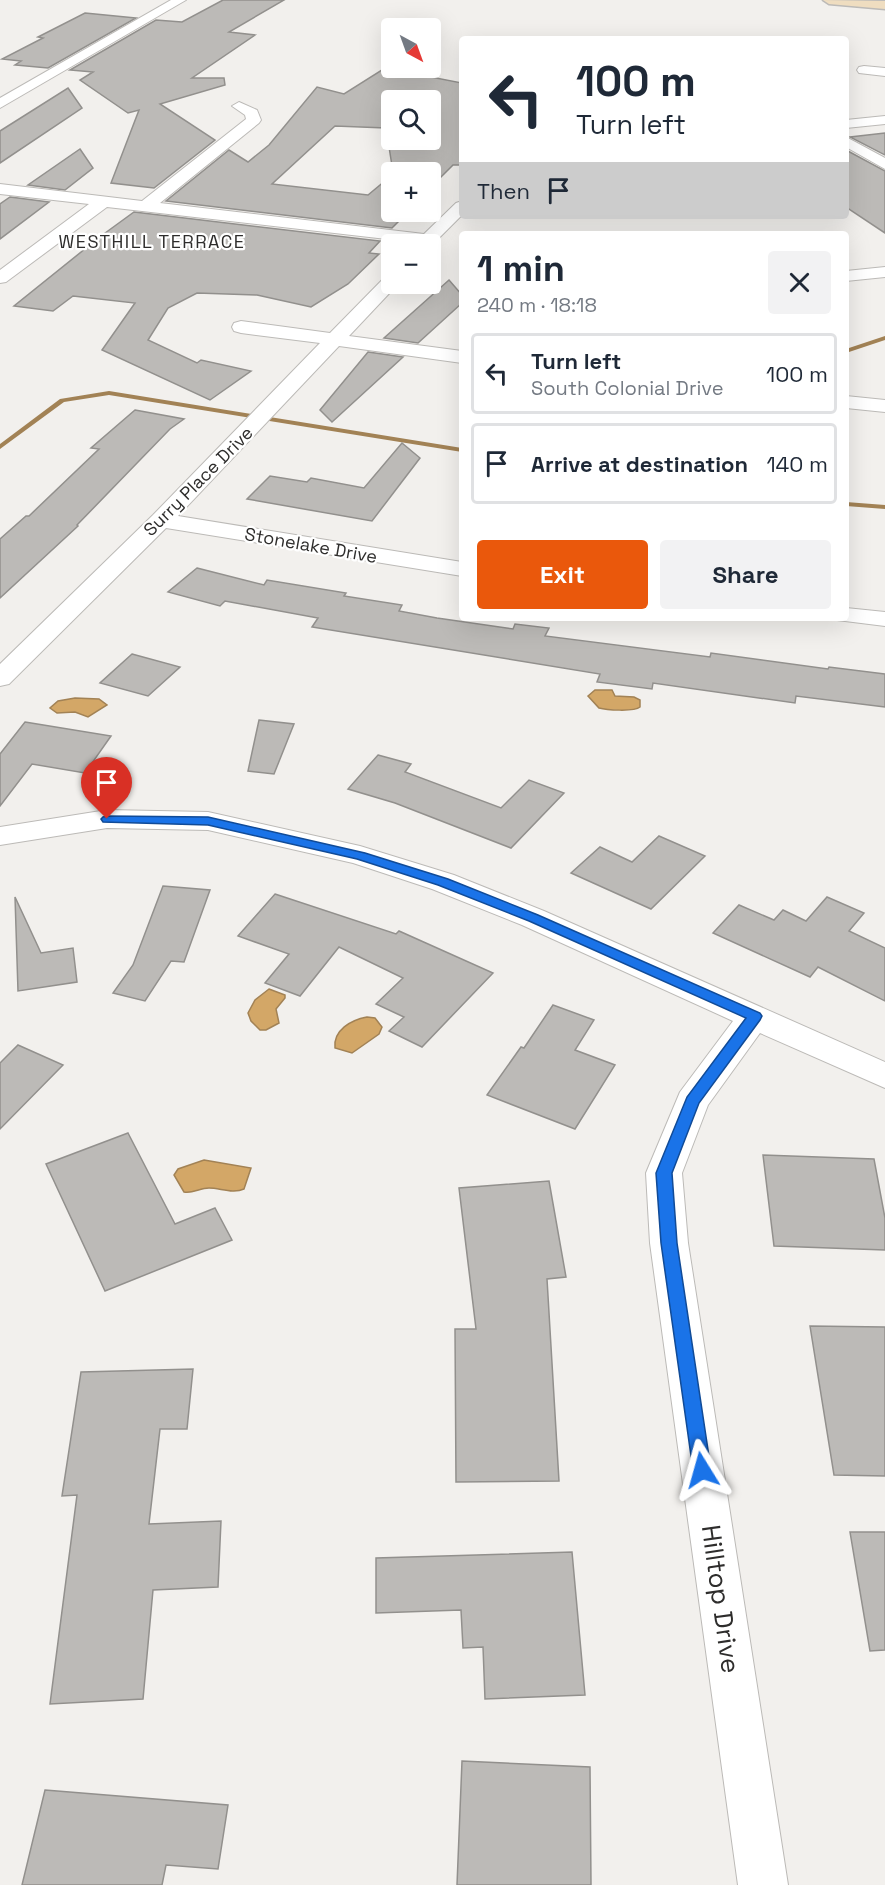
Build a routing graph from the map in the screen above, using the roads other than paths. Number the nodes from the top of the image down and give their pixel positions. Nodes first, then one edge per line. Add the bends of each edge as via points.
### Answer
1 (180, 0) edge
2 (829, 0) edge
3 (885, 5) edge
4 (864, 70) dead end
5 (885, 72) edge
6 (20, 77) dead end
7 (41, 80) junction
8 (0, 104) edge
9 (239, 106) dead end
10 (885, 120) edge
11 (849, 124) edge
12 (849, 143) edge
13 (885, 164) edge
14 (0, 189) edge
15 (103, 202) junction
16 (145, 207) junction
17 (459, 209) edge
18 (435, 234) edge
19 (381, 236) edge
20 (885, 272) edge
21 (849, 276) edge
22 (0, 278) edge
23 (381, 291) edge
24 (240, 327) dead end
25 (334, 340) junction
26 (459, 357) edge
27 (849, 402) edge
28 (885, 406) edge
29 (161, 520) junction
30 (459, 569) edge
31 (849, 615) edge
32 (885, 620) edge
33 (0, 678) edge
34 (0, 836) edge
35 (755, 1016) junction
36 (885, 1076) edge
37 (763, 1885) edge

1 - 7 street
2 - 3 main road
4 - 5 street
6 - 7 street
7 - 8 street
9 - 16 street via 252,113 254,120
10 - 11 street
12 - 13 street
14 - 15 street
15 - 16 street
15 - 22 street
16 - 19 street
17 - 18 street
20 - 21 street
23 - 25 street, Surry Place Drive
24 - 25 street
25 - 26 street
25 - 29 street, Surry Place Drive
27 - 28 street
29 - 30 street, Stonelake Drive
29 - 33 street, Surry Place Drive
31 - 32 street
34 - 35 street via 107,819 208,821 360,855 443,882 533,918
35 - 36 street
35 - 37 street, Hilltop Drive via 692,1101 664,1173 669,1243

